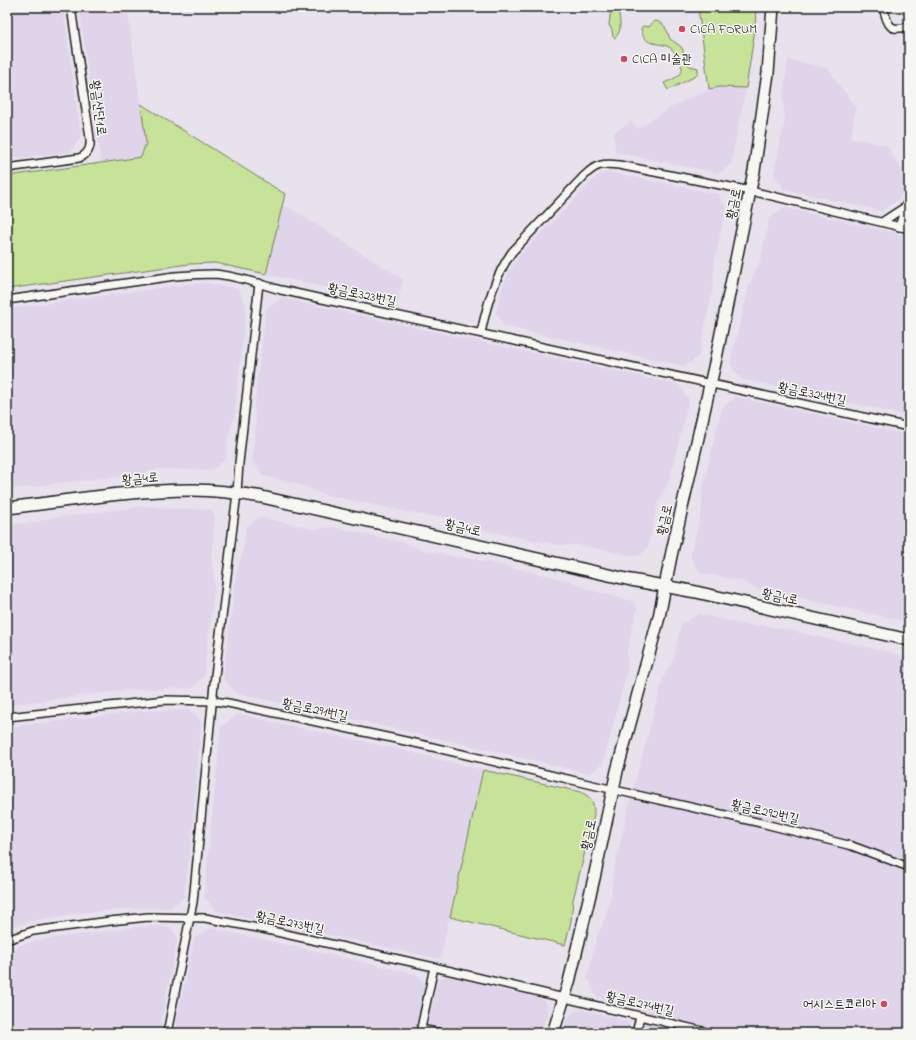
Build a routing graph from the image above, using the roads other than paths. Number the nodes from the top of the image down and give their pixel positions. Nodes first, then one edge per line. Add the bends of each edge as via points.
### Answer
1 (71, 7) edge
2 (773, 7) edge
3 (883, 7) edge
4 (909, 26) edge
5 (7, 168) edge
6 (751, 191) junction
7 (909, 199) edge
8 (905, 207) junction
9 (882, 222) junction
10 (899, 226) junction
11 (909, 229) edge
12 (259, 284) junction
13 (7, 300) edge
14 (481, 333) junction
15 (710, 384) junction
16 (909, 427) edge
17 (237, 493) junction
18 (7, 508) edge
19 (665, 586) junction
20 (909, 640) edge
21 (213, 701) junction
22 (7, 716) edge
23 (613, 789) junction
24 (909, 867) edge
25 (191, 917) junction
26 (7, 940) edge
27 (434, 967) junction
28 (564, 998) junction
29 (640, 1017) junction
30 (421, 1031) edge
31 (167, 1033) edge
32 (440, 1033) edge
33 (553, 1033) edge
34 (636, 1033) edge
35 (711, 1033) edge

1 - 5 street, 황금산단1로 via 91,145 89,151 79,158
2 - 6 street, 황금로 via 764,112
3 - 4 street via 890,27 900,29
6 - 9 street
6 - 14 street via 620,165 596,166 550,210 507,259 492,292
6 - 15 street, 황금로
7 - 8 street
8 - 9 street
8 - 10 street
9 - 10 street
10 - 11 street
12 - 13 street, 황금로323번길 via 217,274 190,275
12 - 14 street, 황금로323번길
12 - 17 street
14 - 15 street, 황금로323번길
15 - 16 street, 황금로324번길
15 - 19 street, 황금로
17 - 18 street, 황금4로 via 172,491
17 - 19 street, 황금4로
17 - 21 street
19 - 20 street, 황금4로
19 - 23 street, 황금로
21 - 22 street, 황금로291번길 via 153,700
21 - 23 street, 황금로291번길
21 - 25 street
23 - 24 street, 황금로292번길 via 822,838 875,853
23 - 28 street, 황금로
25 - 26 street, 황금로273번길 via 148,917 58,927 33,931
25 - 27 street, 황금로273번길 via 263,929
25 - 31 street
27 - 28 street, 황금로273번길
27 - 30 street
28 - 29 street, 황금로274번길
28 - 33 street, 황금로
29 - 34 street
29 - 35 street, 황금로274번길
30 - 32 street

